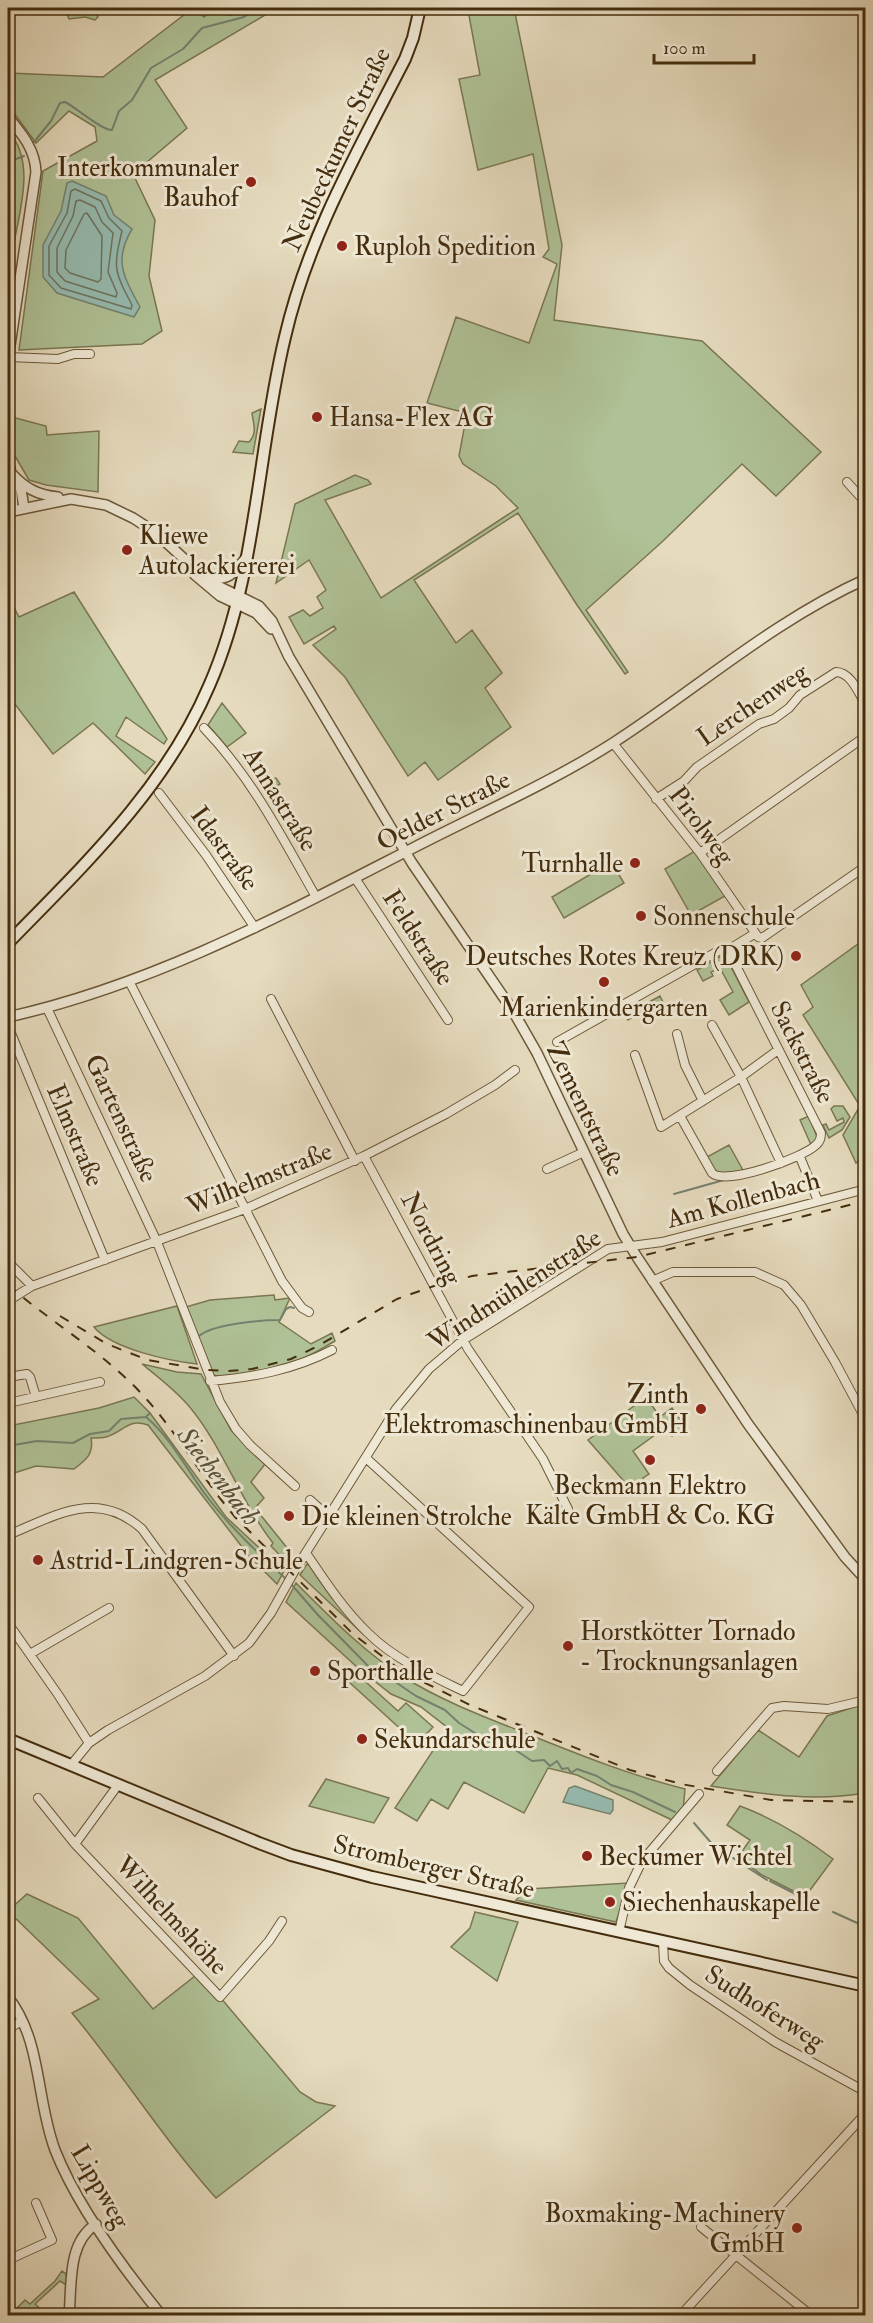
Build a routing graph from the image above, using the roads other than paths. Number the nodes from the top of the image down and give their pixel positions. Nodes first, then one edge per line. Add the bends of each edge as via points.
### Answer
1 (420, 8) edge
2 (8, 117) edge
3 (90, 354) dead end
4 (8, 358) edge
5 (8, 460) edge
6 (11, 472) junction
7 (848, 482) dead end
8 (20, 483) junction
9 (71, 499) junction
10 (866, 503) edge
11 (24, 508) junction
12 (10, 511) edge
13 (163, 540) junction
14 (246, 558) junction
15 (207, 578) junction
16 (866, 579) edge
17 (237, 598) junction
18 (866, 705) edge
19 (204, 728) dead end
20 (866, 736) edge
21 (613, 743) junction
22 (159, 793) dead end
23 (656, 799) junction
24 (405, 852) junction
25 (700, 853) junction
26 (866, 867) edge
27 (355, 878) junction
28 (316, 897) junction
29 (255, 928) junction
30 (754, 934) junction
31 (8, 943) edge
32 (728, 950) junction
33 (129, 981) junction
34 (272, 999) dead end
35 (47, 1008) junction
36 (8, 1017) edge
37 (448, 1020) dead end
38 (8, 1026) edge
39 (712, 1026) dead end
40 (677, 1034) dead end
41 (557, 1042) dead end
42 (778, 1050) junction
43 (635, 1054) dead end
44 (515, 1070) dead end
45 (741, 1077) junction
46 (703, 1101) junction
47 (680, 1116) junction
48 (584, 1152) junction
49 (364, 1156) junction
50 (800, 1157) junction
51 (355, 1161) junction
52 (781, 1163) junction
53 (547, 1169) dead end
54 (866, 1189) edge
55 (818, 1201) junction
56 (245, 1209) junction
57 (157, 1242) junction
58 (630, 1245) junction
59 (105, 1260) junction
60 (8, 1262) edge
61 (652, 1281) junction
62 (32, 1286) junction
63 (8, 1301) edge
64 (309, 1312) dead end
65 (463, 1340) junction
66 (332, 1350) dead end
67 (8, 1377) edge
68 (210, 1381) junction
69 (100, 1382) dead end
70 (36, 1397) junction
71 (13, 1402) dead end
72 (866, 1420) edge
73 (366, 1458) junction
74 (295, 1486) dead end
75 (310, 1500) dead end
76 (568, 1509) dead end
77 (329, 1517) junction
78 (8, 1535) edge
79 (306, 1553) junction
80 (866, 1580) edge
81 (109, 1608) dead end
82 (8, 1623) edge
83 (30, 1654) junction
84 (234, 1656) junction
85 (866, 1700) edge
86 (8, 1739) edge
87 (89, 1743) junction
88 (71, 1765) junction
89 (717, 1771) dead end
90 (118, 1785) junction
91 (699, 1794) dead end
92 (38, 1798) dead end
93 (75, 1844) junction
94 (282, 1921) dead end
95 (619, 1932) junction
96 (663, 1942) junction
97 (866, 1986) edge
98 (8, 1997) edge
99 (22, 2021) junction
100 (8, 2029) edge
101 (866, 2092) edge
102 (866, 2113) edge
103 (36, 2203) dead end
104 (96, 2224) junction
105 (701, 2227) dead end
106 (736, 2256) junction
107 (8, 2260) edge
108 (69, 2316) edge
109 (162, 2316) edge
110 (680, 2316) edge
111 (812, 2316) edge

1 - 14 main road, Neubeckumer Straße via 405,59 337,190 306,260 282,345
2 - 4 street via 30,147 36,172
3 - 4 street via 58,359
5 - 6 street
6 - 8 street
6 - 12 street
7 - 10 street
8 - 9 street via 42,495
8 - 11 street
9 - 11 street, Zementstraße
9 - 13 street, Zementstraße via 122,512
11 - 12 street, Zementstraße
13 - 15 street, Zementstraße
13 - 17 street, Zementstraße via 210,589
14 - 15 street via 226,578
14 - 17 main road, Neubeckumer Straße
15 - 17 street, Zementstraße
16 - 21 street, Oelder Straße via 782,624
17 - 24 street, Zementstraße via 268,625 284,647
17 - 31 main road, Neubeckumer Straße via 209,687 165,766 120,827
18 - 23 street, Lerchenweg via 848,676 836,672
19 - 28 street, Annastraße via 249,781
20 - 25 street
21 - 23 street, Pirolweg
21 - 24 street, Oelder Straße
22 - 29 street, Idastraße
23 - 25 street, Pirolweg
24 - 27 street, Oelder Straße
24 - 48 street, Zementstraße via 513,1011
25 - 30 street, Pirolweg
26 - 30 street via 762,938
27 - 28 street, Oelder Straße
27 - 37 street, Feldstraße
28 - 29 street, Oelder Straße
29 - 33 street, Oelder Straße
30 - 32 street
32 - 41 street via 720,950
32 - 42 street, Sackstraße
33 - 35 street, Oelder Straße
33 - 56 street
34 - 51 street
35 - 36 street, Oelder Straße
35 - 57 street, Gartenstraße
38 - 59 street, Elmstraße
39 - 45 street
40 - 46 street via 685,1065
42 - 45 street
42 - 50 street, Sackstraße via 821,1133 819,1144
43 - 47 street via 661,1127
44 - 49 street, Wilhelmstraße via 456,1108
45 - 46 street
45 - 52 street
46 - 47 street
47 - 52 street via 715,1176 722,1178
48 - 53 street
48 - 58 street, Zementstraße
49 - 51 street, Wilhelmstraße
49 - 65 street, Nordring
50 - 52 street
50 - 55 street
51 - 56 street, Wilhelmstraße
54 - 55 street, Am Kollenbach
55 - 58 street, Am Kollenbach via 662,1242
56 - 57 street, Wilhelmstraße
56 - 64 street via 282,1281
57 - 59 street, Wilhelmstraße
57 - 68 street, Gartenstraße
58 - 61 street, Zementstraße
58 - 65 street, Windmühlenstraße via 601,1252
59 - 62 street, Wilhelmstraße
60 - 62 street
61 - 72 street via 673,1272 754,1272 788,1288
61 - 80 street, Zementstraße via 753,1432
62 - 63 street, Wilhelmstraße
65 - 73 street, Windmühlenstraße via 412,1386
65 - 76 street, Nordring via 543,1459
66 - 68 street via 304,1364 264,1376
67 - 70 street via 27,1374
68 - 74 street, Gartenstraße via 236,1429
69 - 70 street
70 - 71 street
73 - 77 street, Windmühlenstraße
73 - 79 street via 530,1607 462,1691 414,1667 369,1634 332,1593
75 - 77 street
77 - 79 street, Windmühlenstraße
78 - 84 street via 81,1508 94,1506 125,1515 142,1529
79 - 84 street, Windmühlenstraße via 262,1628
81 - 83 street
82 - 83 street
83 - 87 street
84 - 87 street, Windmühlenstraße
85 - 89 street via 828,1709 772,1708
86 - 88 main road, Stromberger Straße
87 - 88 street, Windmühlenstraße
88 - 90 main road, Stromberger Straße
90 - 93 street
90 - 95 main road, Stromberger Straße via 221,1828 320,1863
91 - 95 street via 642,1861 629,1888
92 - 93 street, Wilhelmshöhe
93 - 94 street, Wilhelmshöhe via 220,1997
95 - 96 main road, Stromberger Straße
96 - 97 main road, Stromberger Straße
96 - 101 street, Sudhoferweg via 664,1961 690,1985 775,2042
98 - 99 street, Lippweg
99 - 100 street
99 - 104 street, Lippweg via 32,2048 54,2147 69,2181
102 - 106 street
103 - 107 street via 52,2240
104 - 108 street via 84,2233 77,2246
104 - 109 street, Lippweg
105 - 106 street
106 - 110 street
106 - 111 street

